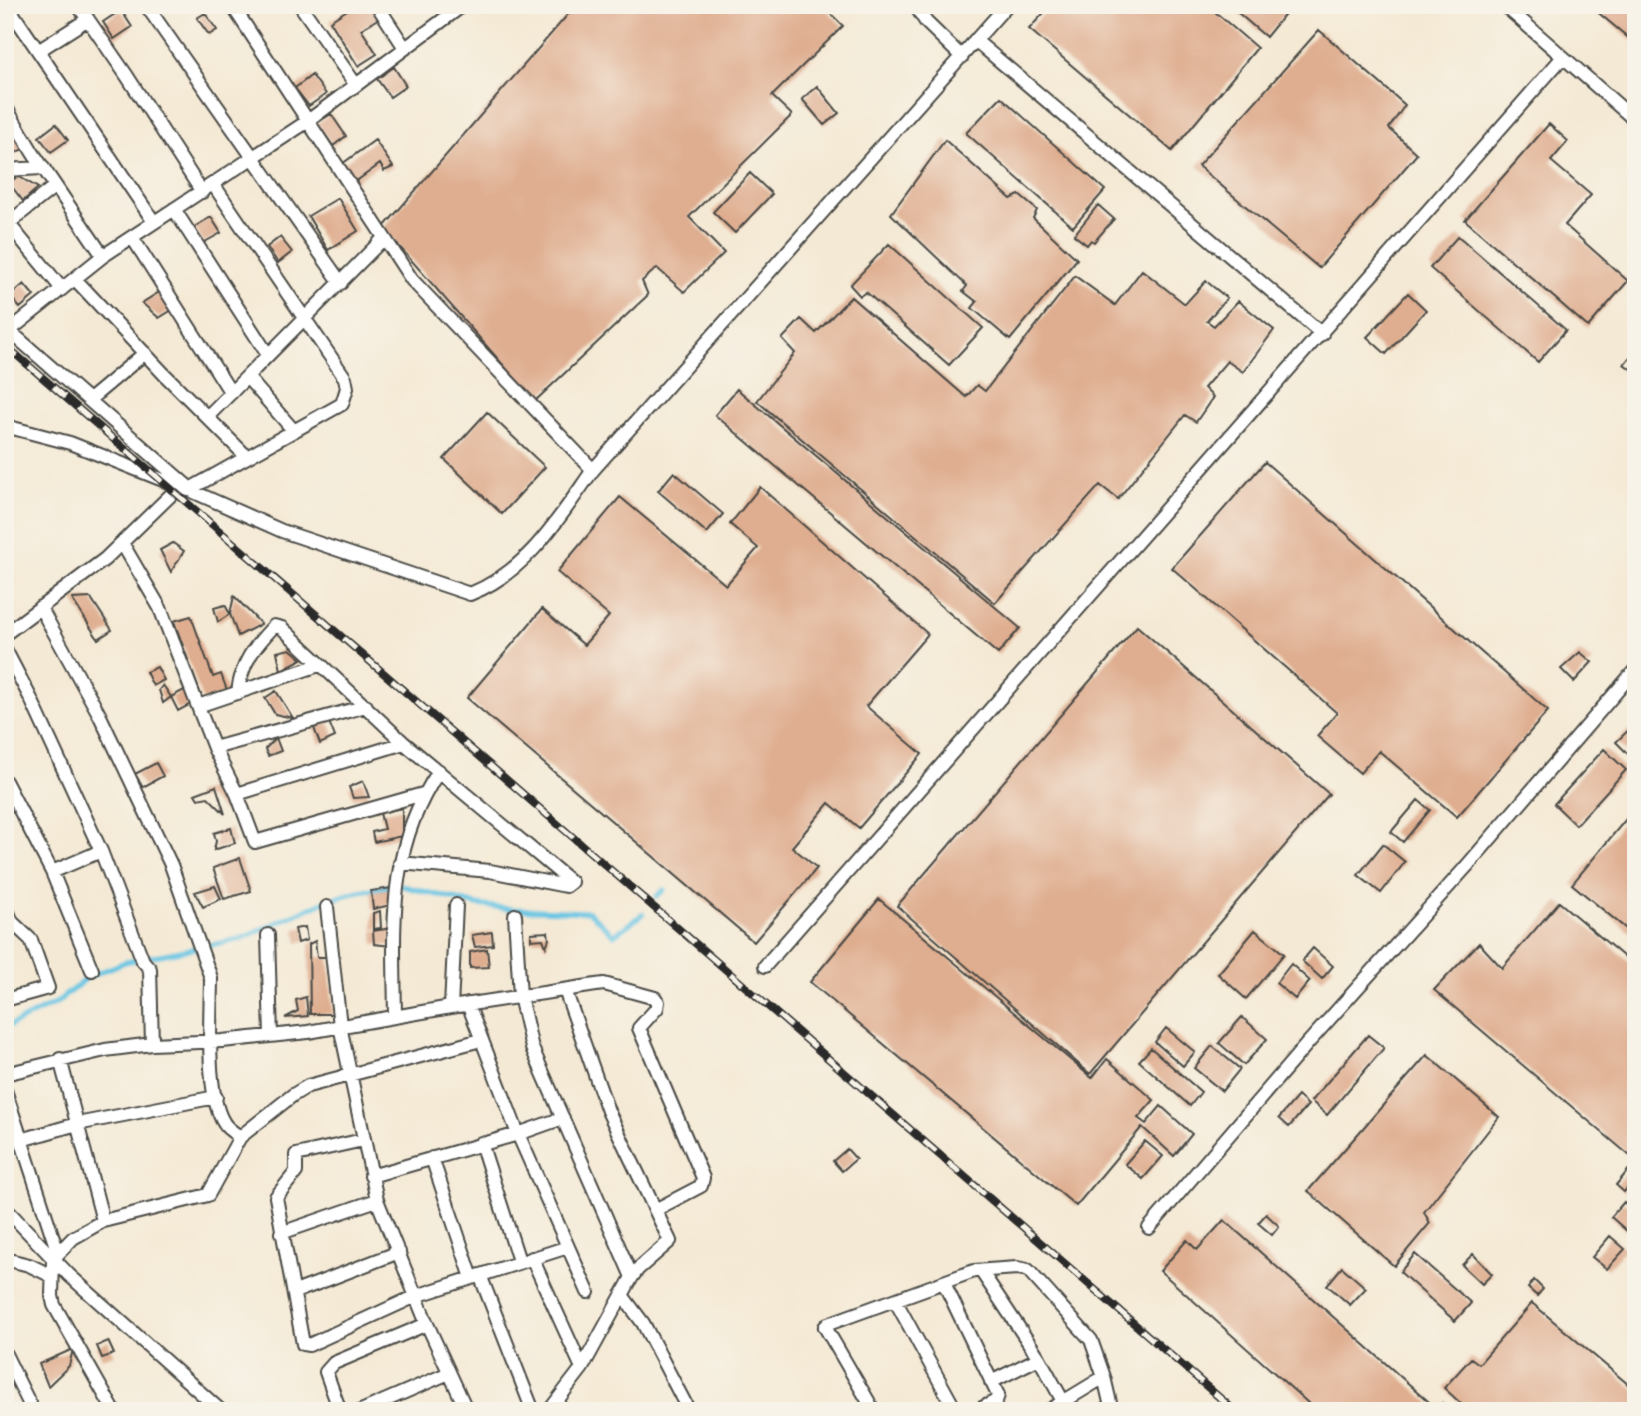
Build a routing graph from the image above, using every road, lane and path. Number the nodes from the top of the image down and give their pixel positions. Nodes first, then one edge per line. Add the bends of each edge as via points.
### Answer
1 (7, 5) edge
2 (78, 5) edge
3 (146, 5) edge
4 (232, 5) edge
5 (300, 5) edge
6 (377, 5) edge
7 (915, 5) edge
8 (1007, 5) edge
9 (1504, 5) edge
10 (455, 8) edge
11 (88, 19) junction
12 (975, 40) junction
13 (405, 48) junction
14 (38, 51) junction
15 (962, 57) junction
16 (1562, 58) junction
17 (356, 85) junction
18 (5, 106) edge
19 (308, 121) junction
20 (1636, 121) edge
21 (254, 159) junction
22 (43, 168) junction
23 (5, 170) edge
24 (214, 184) junction
25 (55, 186) junction
26 (202, 191) junction
27 (174, 209) junction
28 (154, 222) junction
29 (7, 224) edge
30 (132, 237) junction
31 (384, 238) junction
32 (103, 256) junction
33 (75, 279) junction
34 (341, 283) junction
35 (62, 289) junction
36 (304, 319) junction
37 (7, 329) edge
38 (1322, 334) junction
39 (145, 353) junction
40 (268, 355) junction
41 (247, 377) junction
42 (232, 393) junction
43 (89, 400) junction
44 (208, 416) junction
45 (5, 426) edge
46 (294, 431) junction
47 (247, 457) junction
48 (593, 470) junction
49 (185, 488) junction
50 (122, 543) junction
51 (40, 607) junction
52 (6, 631) edge
53 (5, 649) edge
54 (319, 665) junction
55 (1636, 669) edge
56 (238, 692) junction
57 (198, 706) junction
58 (366, 706) junction
59 (404, 743) junction
60 (214, 748) junction
61 (439, 771) junction
62 (5, 781) edge
63 (237, 794) junction
64 (424, 794) junction
65 (101, 851) junction
66 (400, 863) junction
67 (52, 872) junction
68 (5, 905) edge
69 (456, 905) dead end
70 (327, 907) dead end
71 (516, 915) dead end
72 (268, 935) dead end
73 (765, 966) dead end
74 (92, 970) dead end
75 (565, 990) junction
76 (520, 996) junction
77 (5, 1000) edge
78 (468, 1004) junction
79 (451, 1007) junction
80 (395, 1017) junction
81 (340, 1026) junction
82 (271, 1036) junction
83 (481, 1040) junction
84 (210, 1042) junction
85 (152, 1044) junction
86 (60, 1059) junction
87 (5, 1074) edge
88 (349, 1075) junction
89 (5, 1090) edge
90 (216, 1097) junction
91 (563, 1118) junction
92 (77, 1124) junction
93 (518, 1134) junction
94 (240, 1137) junction
95 (21, 1140) junction
96 (363, 1140) junction
97 (481, 1143) junction
98 (432, 1158) junction
99 (371, 1176) junction
100 (377, 1200) junction
101 (5, 1208) edge
102 (655, 1210) junction
103 (103, 1221) junction
104 (1149, 1228) dead end
105 (281, 1233) junction
106 (568, 1247) junction
107 (399, 1252) junction
108 (55, 1256) junction
109 (532, 1258) junction
110 (5, 1259) edge
111 (519, 1261) junction
112 (981, 1271) junction
113 (52, 1276) junction
114 (476, 1276) junction
115 (632, 1277) junction
116 (944, 1283) junction
117 (295, 1292) junction
118 (588, 1292) dead end
119 (622, 1295) junction
120 (416, 1296) junction
121 (895, 1300) junction
122 (427, 1324) junction
123 (5, 1354) edge
124 (1039, 1358) junction
125 (582, 1368) junction
126 (449, 1373) junction
127 (1104, 1377) junction
128 (991, 1382) junction
129 (1064, 1403) junction
130 (33, 1411) edge
131 (114, 1411) edge
132 (221, 1411) edge
133 (340, 1411) edge
134 (361, 1411) edge
135 (467, 1411) edge
136 (533, 1411) edge
137 (549, 1411) edge
138 (689, 1411) edge
139 (874, 1411) edge
140 (956, 1411) edge
141 (976, 1411) edge
142 (1048, 1411) edge
143 (1112, 1411) edge

1 - 14 street
2 - 11 street
3 - 21 street
4 - 19 street
5 - 17 street
6 - 13 street
7 - 15 street
8 - 12 street
9 - 16 street
10 - 13 street
11 - 14 street
11 - 26 street
12 - 15 street
12 - 38 street
13 - 17 street
14 - 28 street
15 - 48 street
16 - 20 street
16 - 38 street
17 - 19 street
18 - 22 street
19 - 21 street
19 - 31 street
21 - 24 street
21 - 34 street
22 - 23 street
22 - 25 street
24 - 26 street
24 - 36 street
25 - 29 street
25 - 32 street
26 - 27 street
27 - 28 street
27 - 40 street
28 - 30 street
29 - 35 street
30 - 32 street
30 - 42 street
31 - 34 street
31 - 48 street via 412,280
32 - 33 street
33 - 35 street
33 - 39 street
34 - 36 street
35 - 37 street
36 - 40 street
36 - 46 street via 345,378 346,388 342,404
37 - 43 street
38 - 73 street
39 - 43 street
39 - 44 street
40 - 41 street
41 - 42 street
41 - 46 street
42 - 44 street
43 - 49 street
44 - 47 street
45 - 49 street via 70,443
46 - 47 street
47 - 49 street
48 - 49 street via 537,546 507,576 470,594 282,531
49 - 50 street
50 - 51 street
50 - 57 street via 160,608
51 - 52 street
51 - 84 street via 99,714 171,864 209,968
53 - 65 street
54 - 56 street
54 - 56 street via 282,628 274,626 245,660
54 - 58 street
55 - 104 street
56 - 57 street
57 - 60 street
58 - 59 street
58 - 60 street
59 - 61 street
59 - 63 street
60 - 63 street
61 - 64 street
61 - 66 street via 571,882 566,886 490,871
62 - 67 street
63 - 64 street via 255,842
64 - 66 street
65 - 67 street
65 - 85 street via 150,969
66 - 80 street via 393,908
67 - 74 street
68 - 77 street via 12,922 31,940 48,988
69 - 79 street
70 - 81 street
71 - 76 street
72 - 82 street
75 - 76 street
75 - 102 street via 608,1111
75 - 102 street via 604,984 658,1002 639,1028 703,1182
76 - 78 street
76 - 91 street via 532,1048
78 - 79 street
78 - 83 street
79 - 80 street
80 - 81 street
81 - 82 street
81 - 88 street
82 - 84 street
83 - 88 street
83 - 93 street
84 - 85 street
84 - 90 street
85 - 86 street
86 - 87 street
86 - 92 street
88 - 94 street via 301,1091
88 - 96 street
89 - 95 street
90 - 92 street
90 - 94 street via 226,1126
91 - 93 street
91 - 115 street
92 - 95 street
92 - 103 street
93 - 97 street
93 - 106 street
94 - 103 street via 208,1195
95 - 108 street
96 - 99 street
96 - 105 street via 296,1155 296,1172 276,1197
97 - 98 street
97 - 111 street
98 - 99 street
98 - 114 street
99 - 100 street
100 - 105 street
100 - 107 street
101 - 108 street
102 - 115 street via 670,1241
103 - 108 street via 73,1238
105 - 117 street
106 - 109 street
106 - 118 street
107 - 117 street
107 - 120 street
108 - 113 street
108 - 132 street
109 - 111 street
109 - 125 street
110 - 113 street
111 - 114 street
112 - 116 street
112 - 124 street
112 - 127 street via 1028,1270 1091,1340
113 - 131 street via 54,1305
114 - 120 street
114 - 136 street
115 - 119 street
116 - 121 street
116 - 128 street
117 - 120 street via 301,1340 309,1345
119 - 125 street
119 - 138 street via 643,1323
120 - 122 street
121 - 139 street via 825,1327
121 - 140 street
122 - 126 street
122 - 133 street via 328,1368
123 - 130 street
124 - 128 street
124 - 129 street
125 - 137 street
126 - 134 street
126 - 135 street
127 - 129 street
127 - 143 street
128 - 141 street via 998,1398
129 - 142 street

